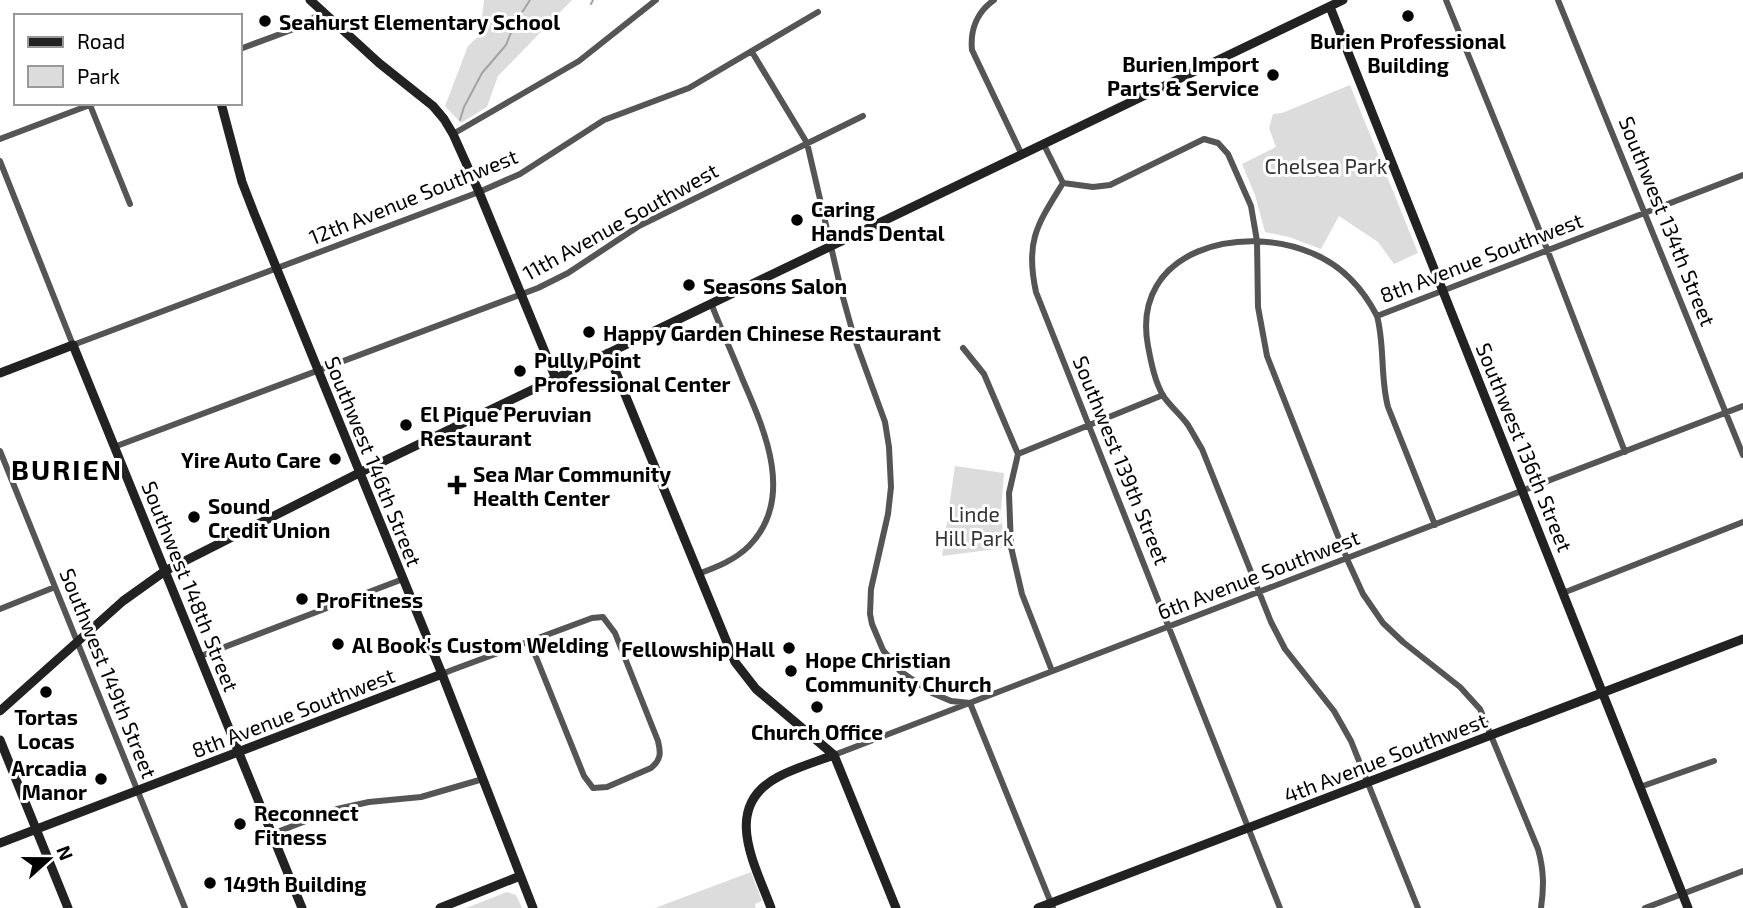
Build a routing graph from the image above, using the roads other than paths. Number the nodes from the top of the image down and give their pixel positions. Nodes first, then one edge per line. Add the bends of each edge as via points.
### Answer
1 (310, 0) edge
2 (656, 0) edge
3 (994, 0) edge
4 (1343, 0) edge
5 (1446, 0) edge
6 (1559, 0) edge
7 (984, 3) edge
8 (1328, 3) edge
9 (322, 12) junction
10 (818, 12) dead end
11 (242, 48) edge
12 (752, 52) junction
13 (90, 105) edge
14 (93, 105) edge
15 (221, 105) edge
16 (863, 116) dead end
17 (453, 134) junction
18 (0, 139) edge
19 (807, 143) junction
20 (1044, 145) junction
21 (1022, 155) junction
22 (0, 161) edge
23 (1743, 175) edge
24 (1063, 183) junction
25 (479, 192) junction
26 (130, 204) dead end
27 (1646, 212) junction
28 (1257, 241) junction
29 (830, 246) junction
30 (1547, 249) junction
31 (277, 268) junction
32 (1444, 290) junction
33 (521, 295) junction
34 (711, 303) junction
35 (1377, 316) junction
36 (73, 345) junction
37 (963, 348) dead end
38 (608, 353) junction
39 (318, 372) junction
40 (0, 373) edge
41 (556, 379) junction
42 (1163, 395) junction
43 (1743, 406) edge
44 (1726, 413) junction
45 (1088, 426) junction
46 (114, 447) junction
47 (0, 451) edge
48 (1625, 452) junction
49 (1018, 454) junction
50 (1743, 455) edge
51 (359, 473) junction
52 (1523, 490) junction
53 (1743, 522) edge
54 (1435, 524) junction
55 (1347, 559) junction
56 (166, 570) junction
57 (698, 574) junction
58 (403, 579) junction
59 (55, 587) junction
60 (1258, 592) junction
61 (1563, 593) junction
62 (0, 609) edge
63 (1170, 625) junction
64 (1743, 639) edge
65 (78, 642) junction
66 (530, 642) junction
67 (201, 656) junction
68 (1052, 671) junction
69 (442, 674) junction
70 (1603, 693) junction
71 (970, 703) junction
72 (0, 711) edge
73 (1492, 736) junction
74 (0, 740) edge
75 (239, 752) junction
76 (834, 755) junction
77 (1714, 761) dead end
78 (483, 779) junction
79 (1367, 781) junction
80 (1640, 787) junction
81 (138, 791) junction
82 (1249, 827) junction
83 (37, 829) junction
84 (272, 834) junction
85 (0, 843) edge
86 (1743, 871) edge
87 (520, 876) junction
88 (1682, 894) junction
89 (1052, 906) edge
90 (68, 908) edge
91 (185, 908) edge
92 (302, 908) edge
93 (440, 908) edge
94 (533, 908) edge
95 (771, 908) edge
96 (896, 908) edge
97 (1038, 908) edge
98 (1280, 908) edge
99 (1418, 908) edge
100 (1541, 908) edge
101 (1645, 908) edge
102 (1688, 908) edge

1 - 9 street
2 - 17 street via 579,61
3 - 7 street
4 - 8 street
5 - 30 street
6 - 27 street, Southwest 134th Street
7 - 21 street via 973,30 972,50
8 - 20 street
8 - 32 street, Southwest 136th Street
9 - 11 street via 302,26
9 - 17 street via 433,106
10 - 12 street, 12th Avenue Southwest
12 - 19 street
12 - 25 street, 12th Avenue Southwest via 689,88 604,120 520,174
13 - 18 street
14 - 26 street
15 - 31 street, Southwest 146th Street via 242,182
16 - 19 street, 11th Avenue Southwest
17 - 25 street
19 - 29 street
19 - 33 street, 11th Avenue Southwest via 639,226 568,273
20 - 21 street
20 - 24 street
21 - 29 street
22 - 36 street, Southwest 148th Street
23 - 27 street, 8th Avenue Southwest
24 - 28 street via 1110,185 1204,139 1218,143 1234,164 1251,206
24 - 45 street, Southwest 139th Street via 1038,224 1032,273
25 - 31 street, 12th Avenue Southwest
25 - 33 street
27 - 30 street, 8th Avenue Southwest
27 - 44 street, Southwest 134th Street
28 - 35 street, 8th Avenue Southwest via 1315,254 1357,285
28 - 42 street, 8th Avenue Southwest via 1204,247 1178,262 1160,282 1146,326
28 - 55 street via 1258,307 1267,356
29 - 34 street
29 - 71 street via 889,447 890,501 869,602 872,624 883,650 900,671 932,693
30 - 32 street, 8th Avenue Southwest
30 - 48 street
31 - 36 street, 12th Avenue Southwest
31 - 39 street, Southwest 146th Street
32 - 35 street, 8th Avenue Southwest
32 - 52 street, Southwest 136th Street
33 - 39 street, 11th Avenue Southwest
33 - 41 street
34 - 38 street
34 - 57 street via 764,428 773,485 765,525 749,546 723,565
35 - 54 street via 1383,391
36 - 40 street, 12th Avenue Southwest
36 - 46 street, Southwest 148th Street
37 - 49 street via 984,374
38 - 41 street
38 - 57 street
39 - 46 street, 11th Avenue Southwest
39 - 51 street, Southwest 146th Street
41 - 51 street
42 - 45 street
42 - 60 street via 1202,449
43 - 44 street, 6th Avenue Southwest
44 - 48 street, 6th Avenue Southwest
44 - 50 street, Southwest 134th Street
45 - 49 street
45 - 63 street, Southwest 139th Street
46 - 56 street, Southwest 148th Street
47 - 59 street, Southwest 149th Street
48 - 52 street, 6th Avenue Southwest
49 - 68 street via 1009,493 1011,547 1022,594
51 - 56 street
51 - 58 street, Southwest 146th Street
52 - 54 street, 6th Avenue Southwest
52 - 61 street, Southwest 136th Street
53 - 61 street
54 - 55 street, 6th Avenue Southwest
55 - 60 street, 6th Avenue Southwest
55 - 73 street via 1383,623 1474,701
56 - 65 street
56 - 67 street, Southwest 148th Street
57 - 76 street via 745,677
58 - 67 street
58 - 69 street, Southwest 146th Street
59 - 62 street
59 - 65 street, Southwest 149th Street
60 - 63 street, 6th Avenue Southwest
60 - 79 street via 1285,649 1344,728
61 - 70 street, Southwest 136th Street
63 - 68 street, 6th Avenue Southwest
63 - 82 street, Southwest 139th Street
64 - 70 street, 4th Avenue Southwest
65 - 72 street
65 - 81 street, Southwest 149th Street
66 - 66 street, 8th Avenue Southwest via 584,776 593,788 607,787 651,768 660,758 657,741 608,621 600,617
66 - 69 street, 8th Avenue Southwest
67 - 75 street, Southwest 148th Street
68 - 71 street, 6th Avenue Southwest
69 - 75 street, 8th Avenue Southwest
69 - 78 street, Southwest 146th Street
70 - 73 street, 4th Avenue Southwest
70 - 80 street, Southwest 136th Street
71 - 76 street, 6th Avenue Southwest
71 - 89 street
73 - 79 street, 4th Avenue Southwest
73 - 100 street via 1543,867
74 - 83 street
75 - 81 street, 8th Avenue Southwest
75 - 84 street, Southwest 148th Street
76 - 95 street, 6th Avenue Southwest via 770,782 758,793 745,819 747,841
76 - 96 street
77 - 80 street
78 - 84 street via 421,797 337,809
78 - 87 street, Southwest 146th Street
79 - 82 street, 4th Avenue Southwest
79 - 99 street
80 - 88 street, Southwest 136th Street
81 - 83 street, 8th Avenue Southwest
81 - 91 street, Southwest 149th Street
82 - 89 street, 4th Avenue Southwest
82 - 98 street, Southwest 139th Street
83 - 85 street, 8th Avenue Southwest
83 - 90 street
84 - 92 street, Southwest 148th Street
86 - 88 street
87 - 93 street
87 - 94 street, Southwest 146th Street
88 - 101 street
88 - 102 street, Southwest 136th Street
89 - 97 street, 4th Avenue Southwest

